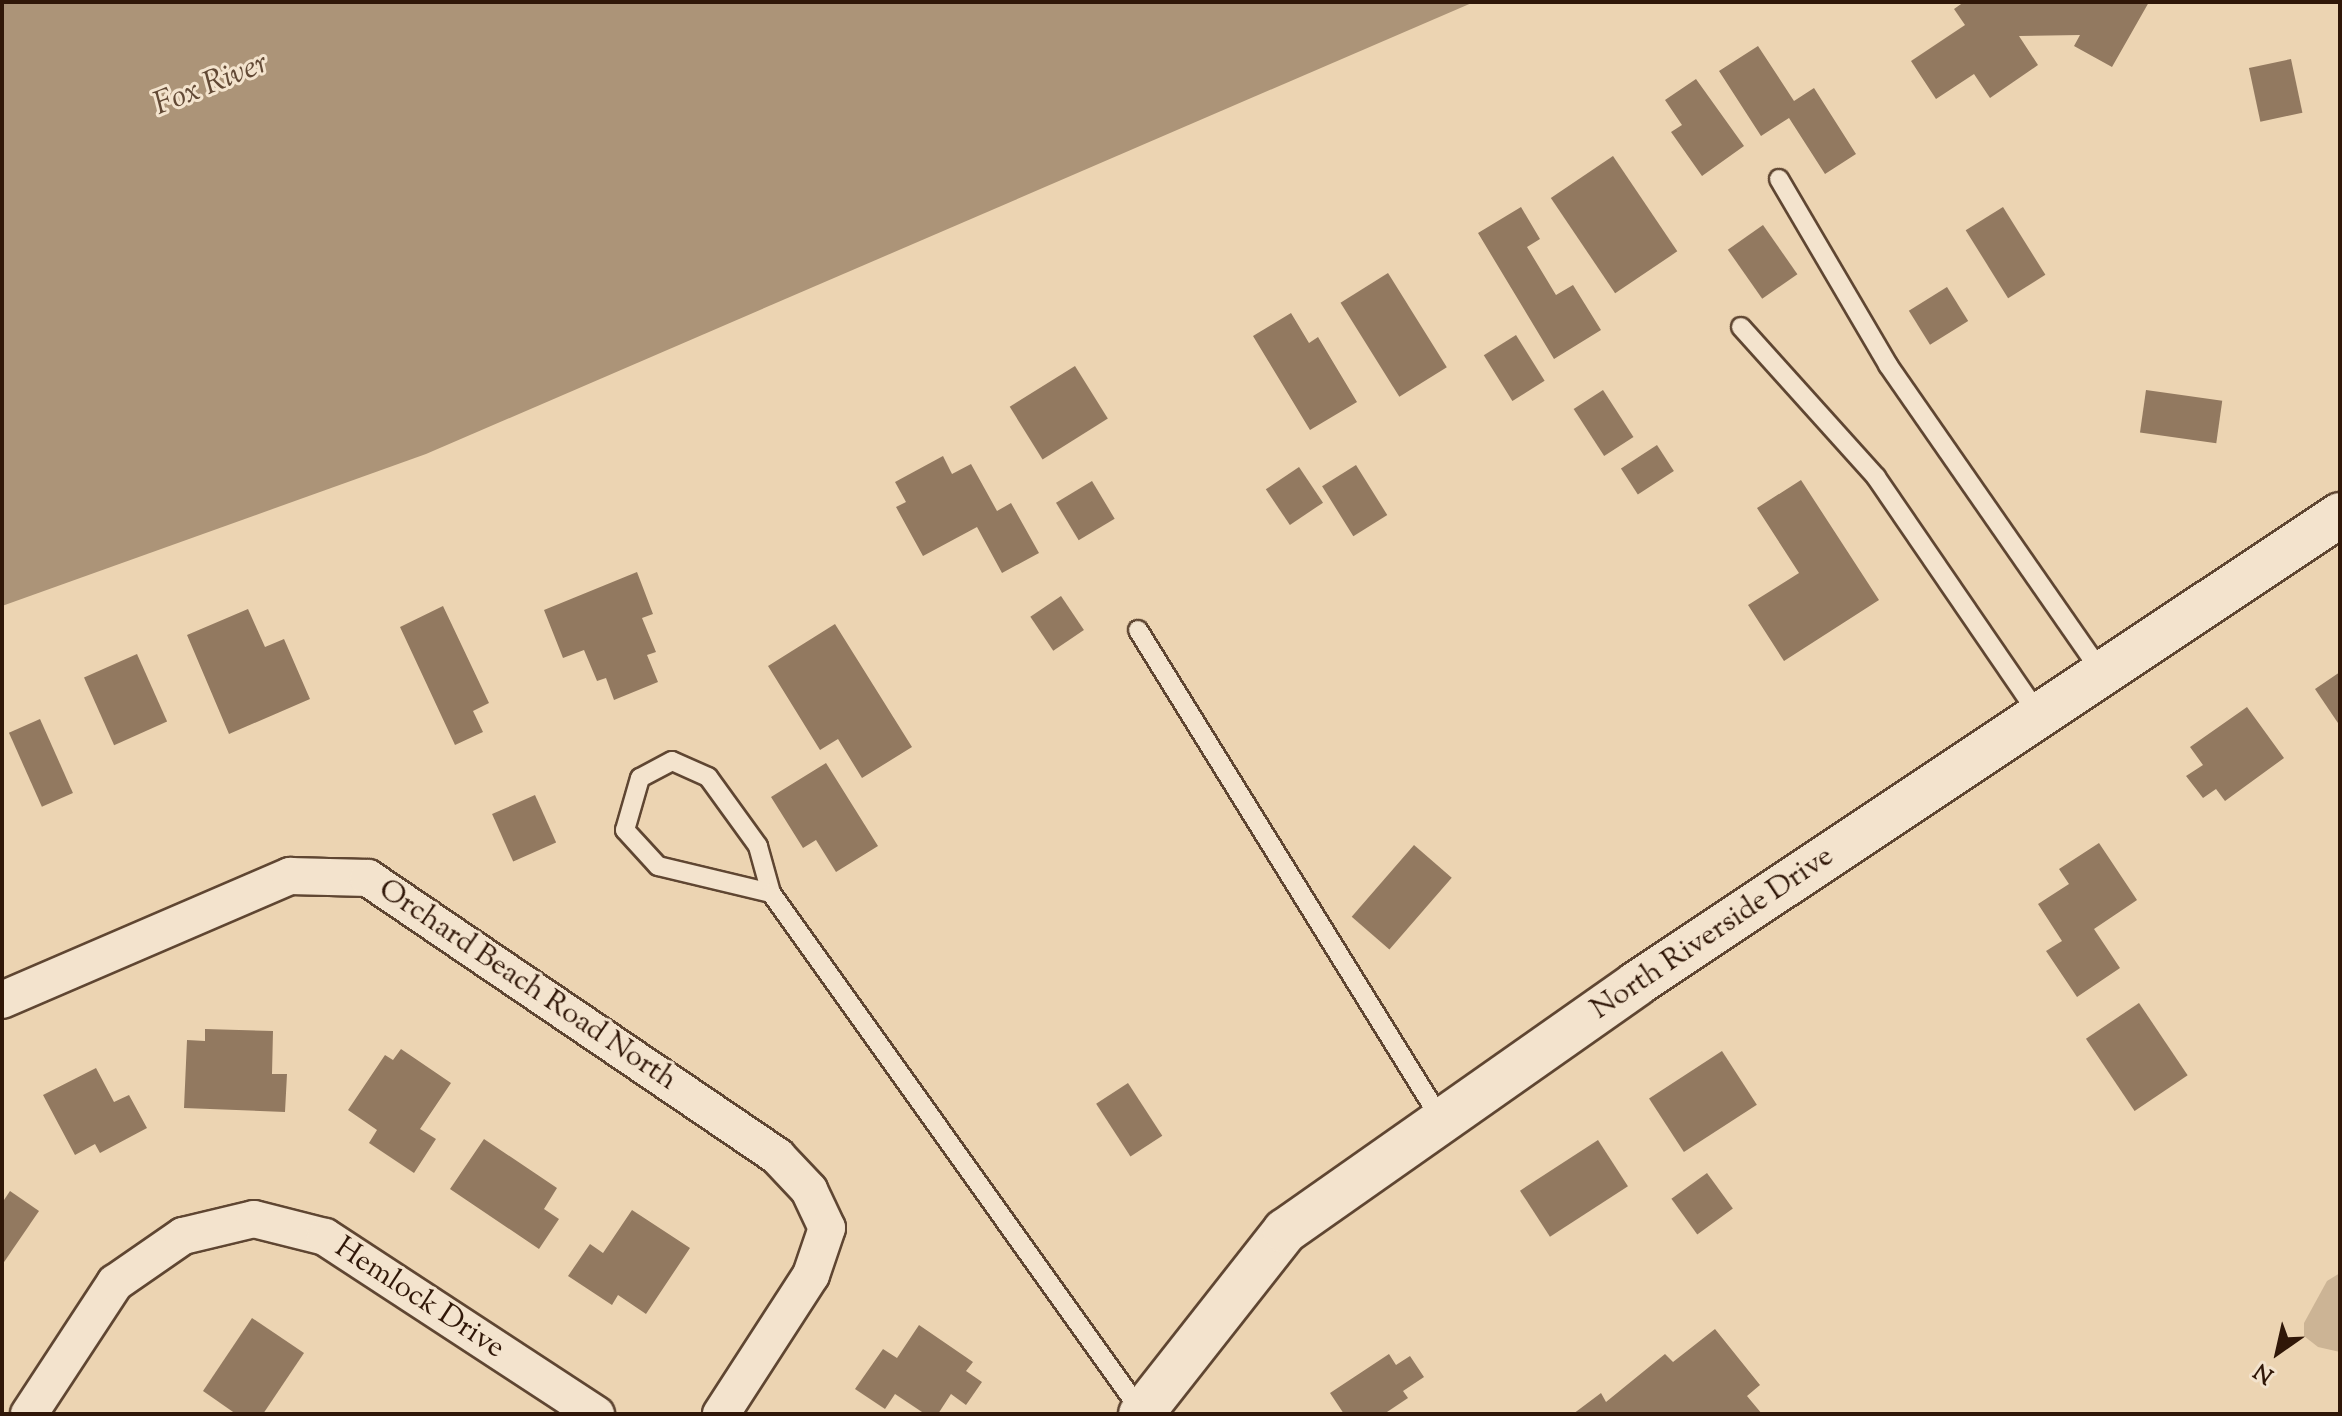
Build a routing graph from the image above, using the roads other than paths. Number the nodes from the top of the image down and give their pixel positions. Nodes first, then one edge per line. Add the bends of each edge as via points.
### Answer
1 (1779, 179) dead end
2 (1741, 327) dead end
3 (2340, 515) edge
4 (1138, 630) dead end
5 (2102, 673) junction
6 (2039, 715) junction
7 (771, 893) junction
8 (2, 1000) edge
9 (1442, 1121) junction
10 (29, 1414) edge
11 (596, 1414) edge
12 (721, 1414) edge
13 (1142, 1414) edge

1 - 5 lane via 1888,365
2 - 6 lane via 1876,477
3 - 5 street, North Riverside Drive
4 - 9 lane
5 - 6 street, North Riverside Drive
6 - 9 street, North Riverside Drive via 1636,984
7 - 7 lane via 658,866 625,830 640,778 672,761 708,777 758,846
7 - 13 lane
8 - 12 street, Orchard Beach Road North via 290,876 368,878 777,1156 809,1190 827,1228 811,1275
9 - 13 street, North Riverside Drive via 1285,1231
10 - 11 street, Hemlock Drive via 115,1283 183,1236 254,1219 325,1237

